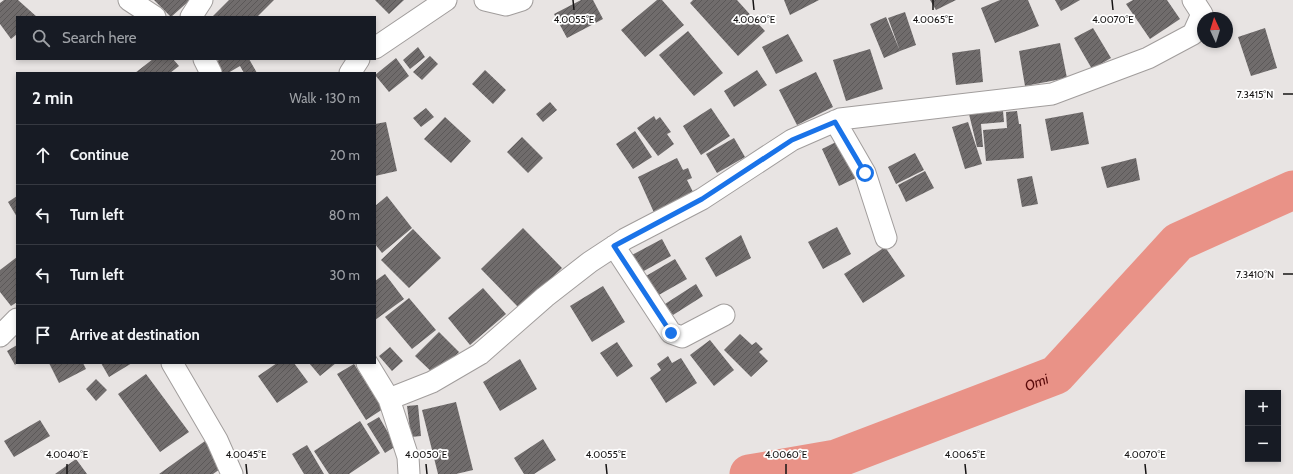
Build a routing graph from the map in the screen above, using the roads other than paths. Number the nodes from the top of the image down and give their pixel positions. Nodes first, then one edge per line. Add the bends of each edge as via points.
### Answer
1 (129, 0) edge
2 (202, 0) edge
3 (446, 0) edge
4 (485, 0) edge
5 (522, 0) edge
6 (1193, 0) edge
7 (153, 16) edge
8 (192, 16) edge
9 (376, 47) edge
10 (204, 60) edge
11 (358, 60) edge
12 (210, 72) edge
13 (351, 72) edge
14 (835, 122) junction
15 (886, 238) dead end
16 (614, 246) junction
17 (724, 315) dead end
18 (16, 320) edge
19 (0, 336) edge
20 (173, 364) edge
21 (368, 364) edge
22 (389, 398) junction
23 (232, 474) edge
24 (409, 474) edge

1 - 7 street
2 - 8 street
3 - 9 street
4 - 5 street via 506,5
6 - 14 street via 1202,14 1193,34 1148,58 1052,94 840,119
10 - 12 street
11 - 13 street
14 - 15 street via 865,173
14 - 16 street via 792,140 702,199
16 - 17 street via 671,333 682,337
16 - 22 street via 545,297 480,354 432,382
18 - 19 street
20 - 23 street via 217,440
21 - 22 street
22 - 24 street via 408,457

